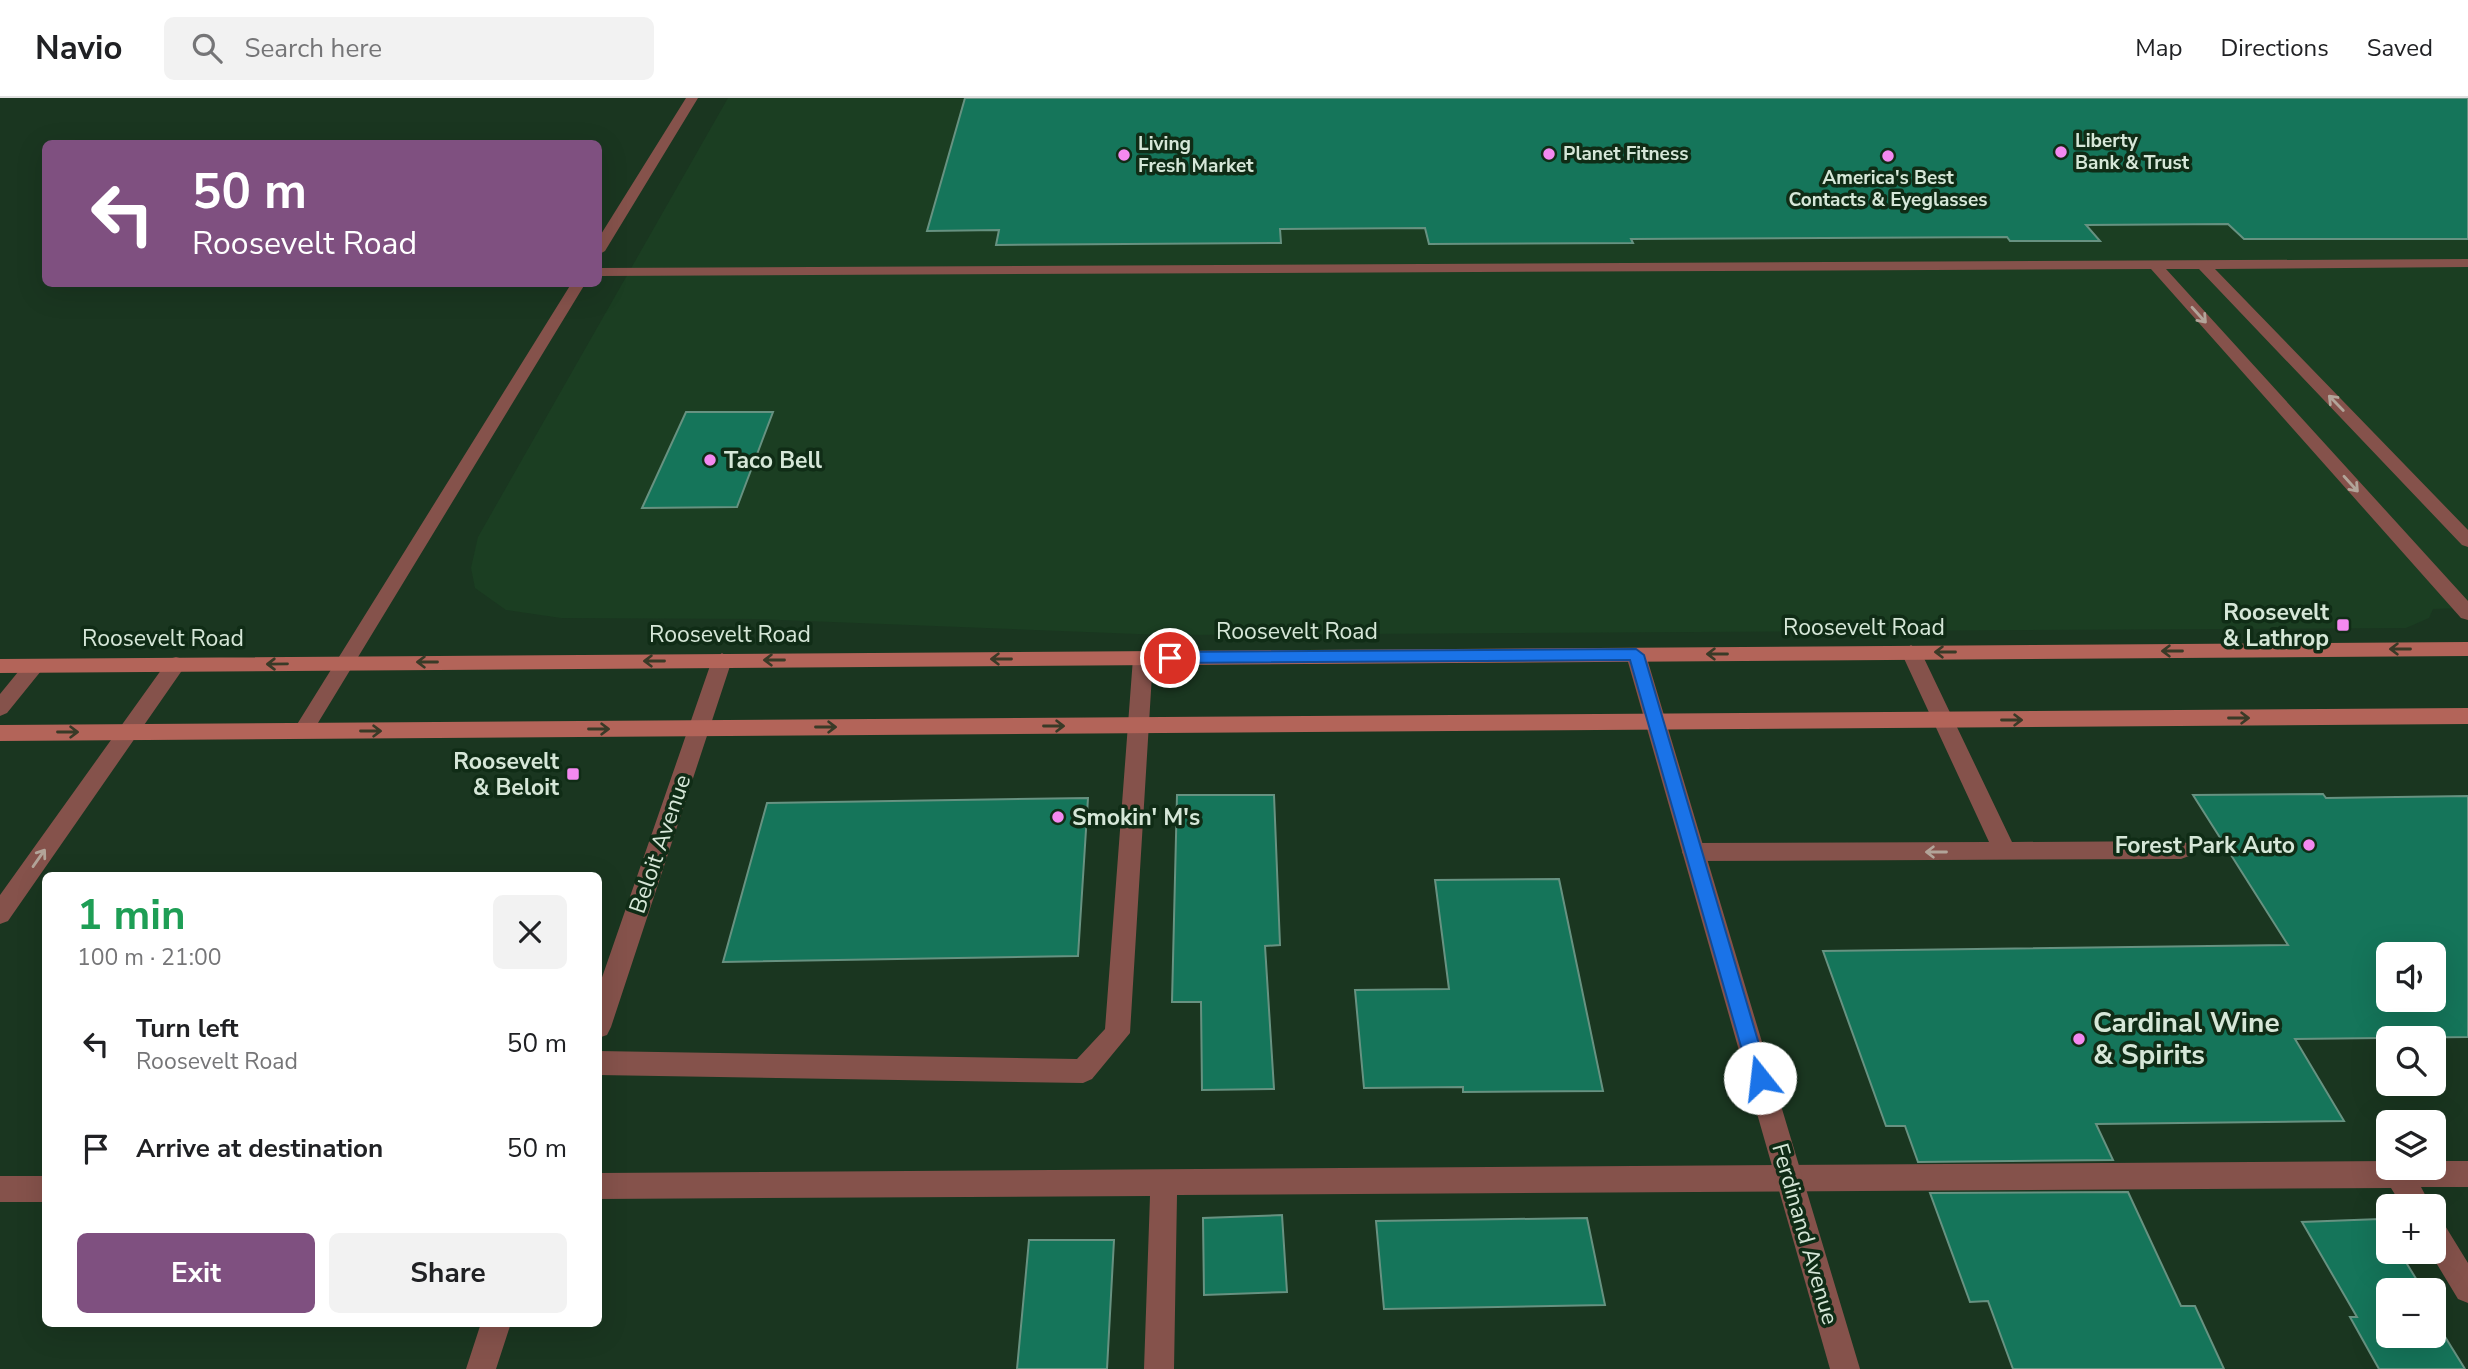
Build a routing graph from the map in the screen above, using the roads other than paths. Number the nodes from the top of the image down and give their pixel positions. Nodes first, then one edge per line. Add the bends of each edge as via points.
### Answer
1 (692, 98) edge
2 (602, 244) edge
3 (2468, 263) edge
4 (2154, 264) junction
5 (2203, 264) junction
6 (602, 272) edge
7 (576, 287) edge
8 (2468, 541) edge
9 (2468, 613) edge
10 (2468, 649) edge
11 (1911, 652) junction
12 (1636, 655) junction
13 (1143, 658) junction
14 (722, 660) junction
15 (345, 663) junction
16 (176, 664) junction
17 (0, 666) edge
18 (34, 666) junction
19 (0, 708) edge
20 (2468, 716) edge
21 (1943, 720) junction
22 (1656, 722) junction
23 (1139, 725) junction
24 (699, 728) junction
25 (303, 731) junction
26 (128, 732) junction
27 (0, 733) edge
28 (2181, 850) dead end
29 (2005, 851) junction
30 (1693, 852) junction
31 (0, 914) edge
32 (602, 1015) edge
33 (602, 1063) edge
34 (2376, 1174) edge
35 (2446, 1174) edge
36 (2468, 1174) edge
37 (1789, 1178) junction
38 (1164, 1182) junction
39 (602, 1186) edge
40 (0, 1189) edge
41 (42, 1189) edge
42 (2446, 1253) edge
43 (2468, 1289) edge
44 (495, 1327) edge
45 (481, 1369) edge
46 (1159, 1369) edge
47 (1844, 1369) edge

1 - 2 street
3 - 5 street
4 - 5 street
4 - 6 street
4 -> 9 street
8 -> 5 street
7 - 15 street
10 -> 11 main road, Roosevelt Road
11 -> 12 main road, Roosevelt Road
11 - 21 street
12 - 13 main road, Roosevelt Road
12 - 22 street, Ferdinand Avenue
13 -> 14 main road, Roosevelt Road
13 - 23 street
14 -> 15 main road, Roosevelt Road
14 - 24 street, Beloit Avenue
15 -> 16 main road, Roosevelt Road
15 - 25 street
16 - 18 main road, Roosevelt Road
16 - 26 street
17 - 18 main road, Roosevelt Road
18 - 19 street
21 -> 20 main road
21 - 22 main road
21 - 29 street
22 - 23 main road
22 - 30 street, Ferdinand Avenue
24 -> 23 main road
23 - 33 street via 1117,1033 1083,1071
25 -> 24 main road
24 - 32 street, Beloit Avenue
25 - 26 main road
27 -> 26 main road
31 -> 26 street
28 - 29 street
29 -> 30 street
30 - 37 street, Ferdinand Avenue
34 - 37 street
35 - 36 street
37 - 38 street
37 - 47 street, Ferdinand Avenue
38 - 39 street
38 - 46 street
40 - 41 street
42 - 43 street
44 - 45 street

